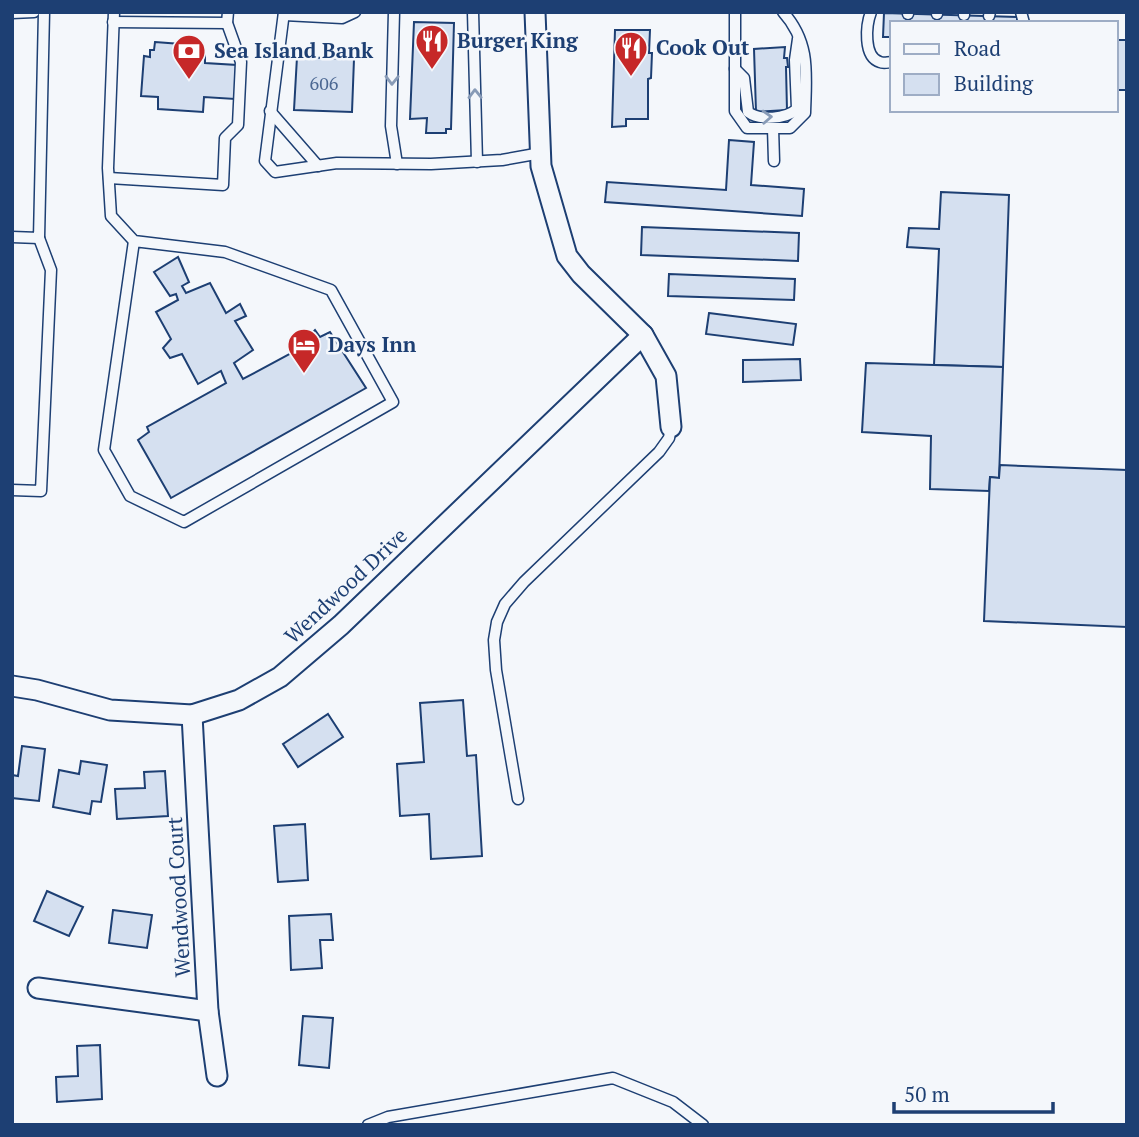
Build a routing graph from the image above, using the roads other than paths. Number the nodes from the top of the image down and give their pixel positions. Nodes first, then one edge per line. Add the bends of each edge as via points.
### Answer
1 (34, 12) edge
2 (44, 12) edge
3 (355, 12) edge
4 (394, 12) edge
5 (473, 12) edge
6 (535, 12) edge
7 (735, 12) edge
8 (783, 12) edge
9 (871, 12) edge
10 (12, 13) edge
11 (284, 13) edge
12 (114, 17) edge
13 (228, 18) edge
14 (799, 36) junction
15 (890, 62) edge
16 (735, 69) junction
17 (270, 111) junction
18 (773, 128) junction
19 (541, 153) junction
20 (774, 161) dead end
21 (477, 162) junction
22 (397, 164) junction
23 (318, 166) junction
24 (109, 178) junction
25 (12, 237) edge
26 (39, 238) junction
27 (134, 242) junction
28 (643, 335) junction
29 (671, 427) joint
30 (12, 490) edge
31 (12, 687) edge
32 (192, 715) junction
33 (519, 799) dead end
34 (38, 988) dead end
35 (208, 1011) junction
36 (217, 1076) dead end
37 (368, 1125) edge
38 (703, 1125) edge

1 - 10 lane
2 - 26 lane
3 - 11 lane via 342,18
4 -> 22 lane via 391,126
21 -> 5 lane
6 - 19 street
7 - 16 lane
8 - 14 lane
9 - 15 lane via 871,57
11 - 17 lane
12 - 13 lane
12 - 24 lane
13 - 24 lane via 241,62 238,125 225,138 223,185
16 -> 14 lane via 744,78 748,112 756,118 790,115 797,109
14 - 18 lane via 806,55 805,113 790,128
16 - 18 lane via 735,111 747,128
17 - 23 lane
17 - 23 lane via 265,161 275,172
18 - 20 lane
19 - 21 lane
19 - 28 street via 567,256
21 - 22 lane
22 - 23 lane
24 - 27 lane via 111,216
25 - 26 lane
26 - 30 lane via 51,270 41,491
27 - 27 lane via 104,450 130,496 184,522 393,402 331,290 225,252
28 - 29 street via 666,376
28 - 32 street, Wendwood Drive via 341,625 280,677 239,700
29 - 33 lane via 659,452 523,582 497,622 496,670
31 - 32 street, Wendwood Drive via 110,710
32 - 35 street, Wendwood Court
34 - 35 street
35 - 36 street, Wendwood Court
37 - 38 lane via 388,1117 613,1078 673,1102

